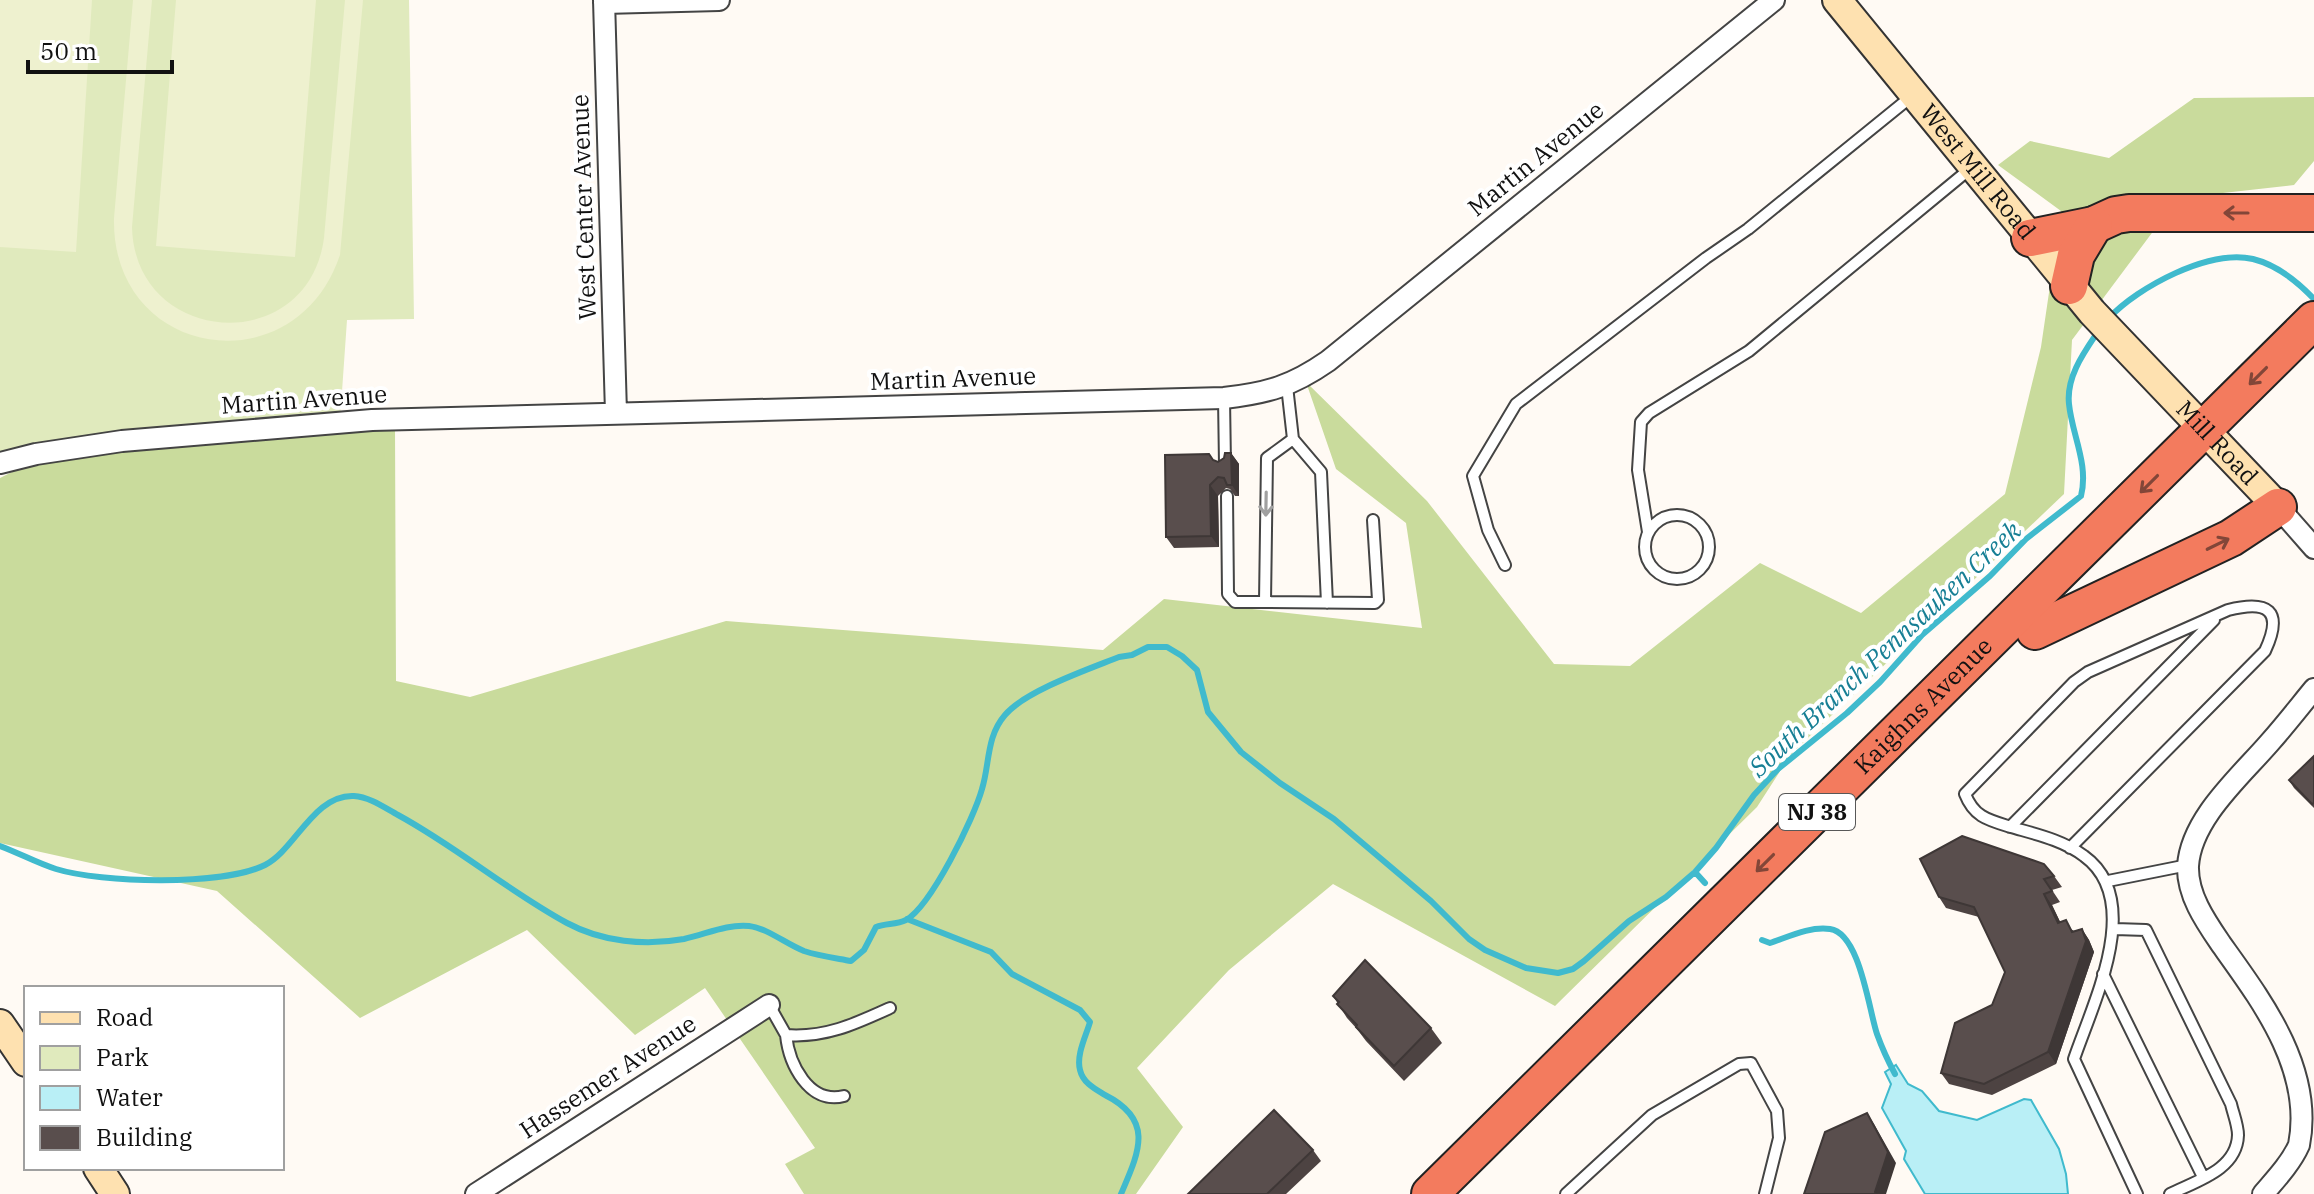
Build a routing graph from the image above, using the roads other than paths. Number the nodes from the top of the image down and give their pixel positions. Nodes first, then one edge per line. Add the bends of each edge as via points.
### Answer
1 (719, 0) edge
2 (1774, 0) edge
3 (1837, 0) edge
4 (604, 2) edge
5 (1913, 95) junction
6 (1972, 167) junction
7 (2314, 213) edge
8 (2094, 225) junction
9 (2030, 238) junction
10 (2081, 299) junction
11 (2313, 333) edge
12 (2118, 341) joint
13 (1287, 386) junction
14 (1224, 398) junction
15 (616, 413) junction
16 (2213, 438) junction
17 (1293, 439) junction
18 (0, 463) edge
19 (1225, 465) edge
20 (1227, 496) edge
21 (2278, 507) junction
22 (1373, 520) dead end
23 (1648, 532) junction
24 (2314, 548) edge
25 (1505, 565) dead end
26 (1265, 602) junction
27 (1327, 603) junction
28 (2221, 614) junction
29 (2035, 631) junction
30 (2314, 689) edge
31 (2010, 827) junction
32 (2070, 848) junction
33 (2188, 865) junction
34 (2108, 881) junction
35 (2115, 929) junction
36 (2103, 974) junction
37 (769, 1005) joint
38 (890, 1008) dead end
39 (0, 1024) edge
40 (786, 1035) junction
41 (24, 1059) edge
42 (844, 1096) dead end
43 (99, 1170) edge
44 (2203, 1177) junction
45 (1465, 1193) edge
46 (115, 1194) edge
47 (476, 1194) edge
48 (1430, 1194) edge
49 (1566, 1194) edge
50 (1765, 1194) edge
51 (2137, 1194) edge
52 (2170, 1194) edge
53 (2263, 1194) edge

1 - 4 street
2 - 13 street, Martin Avenue via 1328,361
3 - 5 street, West Mill Road
4 - 15 street, West Center Avenue
5 - 6 street, West Mill Road
5 - 25 lane via 1748,229 1516,404 1473,476 1488,530
6 - 9 street, West Mill Road
6 - 23 lane via 1749,351 1641,422 1638,470
7 -> 8 highway via 2129,213
8 - 9 highway
8 - 10 highway via 2076,255
9 - 10 street, West Mill Road
10 - 12 street, West Mill Road
11 - 16 highway, Kaighns Avenue / NJ 38
12 - 16 street, Mill Road
13 - 14 street, Martin Avenue
13 - 17 lane
14 - 15 street, Martin Avenue
14 - 19 lane
15 - 18 street, Martin Avenue via 236,430 122,441
16 - 21 street, Mill Road
16 - 29 highway, Kaighns Avenue / NJ 38
16 -> 48 highway, Kaighns Avenue / NJ 38
17 -> 26 lane via 1267,458
17 - 27 lane via 1321,472
20 - 26 lane via 1228,594 1235,602
21 - 24 street, Mill Road
29 -> 21 highway via 2231,538
22 - 27 lane via 1378,600
23 - 23 lane via 1648,563 1663,577 1684,579 1707,558 1703,527 1685,515 1663,517
26 - 27 lane
28 - 31 lane
28 - 31 lane via 2088,672 1975,781 1965,794 1970,807 1980,817
28 - 32 lane via 2263,606 2275,630 2265,651
29 - 45 highway, Kaighns Avenue / NJ 38
30 - 33 street via 2220,795
31 - 32 lane
32 - 34 lane
33 - 34 lane
33 - 53 street via 2206,923 2290,1040 2303,1070 2306,1097 2299,1145
34 - 35 lane
35 - 36 lane
35 - 44 lane via 2146,930 2231,1104 2238,1133 2235,1149 2224,1167
36 - 44 lane
36 - 51 lane via 2074,1059
37 - 40 lane
37 - 47 street, Hassemer Avenue
38 - 40 lane via 826,1034
39 - 41 street
40 - 42 lane via 799,1076 820,1095
43 - 46 street
44 - 52 lane
49 - 50 lane via 1652,1115 1739,1064 1751,1063 1777,1111 1779,1138

